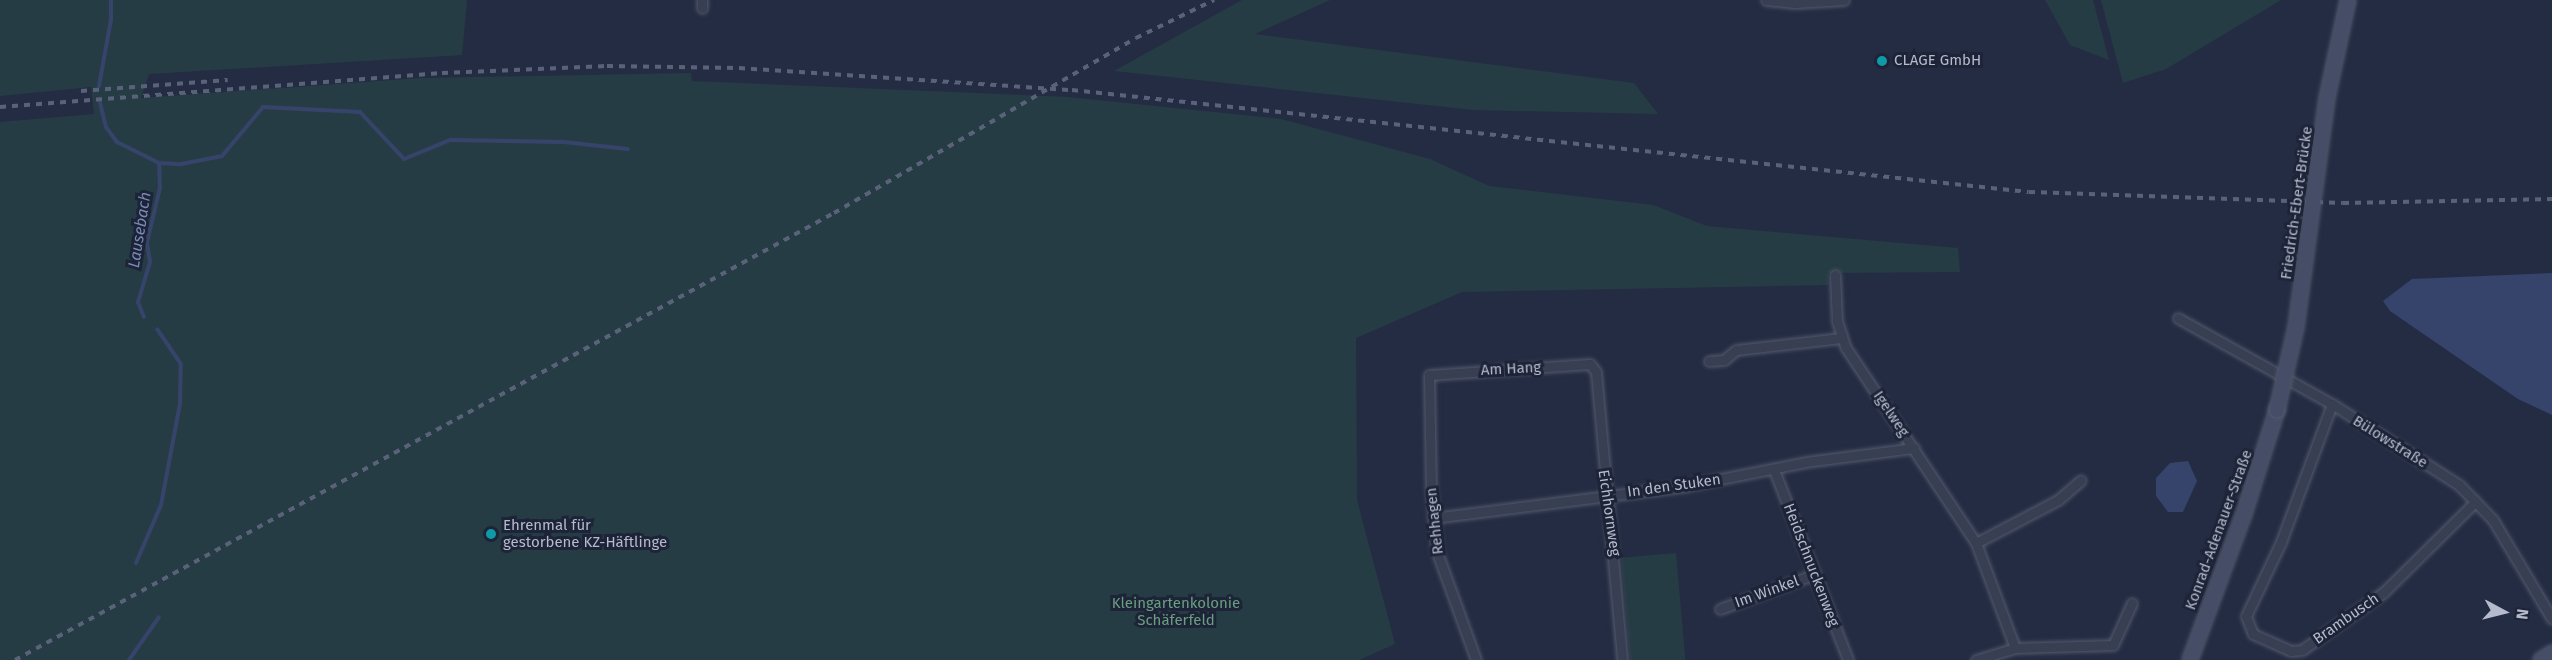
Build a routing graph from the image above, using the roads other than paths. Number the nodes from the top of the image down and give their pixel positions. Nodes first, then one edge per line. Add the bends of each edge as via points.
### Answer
1 (1766, 0) edge
2 (1844, 0) edge
3 (2348, 0) edge
4 (1835, 275) dead end
5 (2178, 318) dead end
6 (1841, 338) junction
7 (1709, 361) dead end
8 (1594, 367) joint
9 (1429, 375) joint
10 (2331, 404) junction
11 (2277, 410) joint
12 (1914, 448) junction
13 (1774, 470) junction
14 (2081, 480) dead end
15 (1606, 496) junction
16 (2476, 501) junction
17 (1433, 518) junction
18 (1976, 543) junction
19 (1815, 574) junction
20 (2132, 603) dead end
21 (1720, 609) dead end
22 (2552, 619) edge
23 (2015, 648) junction
24 (2552, 653) edge
25 (1476, 660) edge
26 (1622, 660) edge
27 (1848, 660) edge
28 (1976, 660) edge
29 (2190, 660) edge
30 (2541, 660) edge

1 - 2 street
3 - 11 main road, Friedrich-Ebert-Brücke, bridge via 2327,98 2296,327
4 - 6 street, Igelweg
5 - 10 street, Bülowstraße
6 - 7 street via 1736,350 1724,360
6 - 12 street, Igelweg
8 - 9 street, Am Hang
8 - 15 street, Eichhornweg
9 - 17 street, Rehhagen
10 - 16 street, Bülowstraße via 2459,485
10 - 16 street, Brambusch via 2281,542 2246,616 2253,634 2291,651 2302,650 2391,586
11 - 29 main road, Konrad-Adenauer-Straße via 2256,481
12 - 13 street, In den Stuken
12 - 18 street, Igelweg
13 - 15 street, In den Stuken
13 - 19 street, Heidschnuckenweg
14 - 18 street via 2058,500
15 - 17 street, In den Stuken
15 - 26 street, Eichhornweg via 1617,572
16 - 22 street, Bülowstraße via 2493,520
17 - 25 street, Rehhagen via 1440,567
18 - 23 street, Igelweg
19 - 21 street, Im Winkel
19 - 27 street, Heidschnuckenweg
20 - 23 street via 2113,645
23 - 28 street
24 - 30 main road

